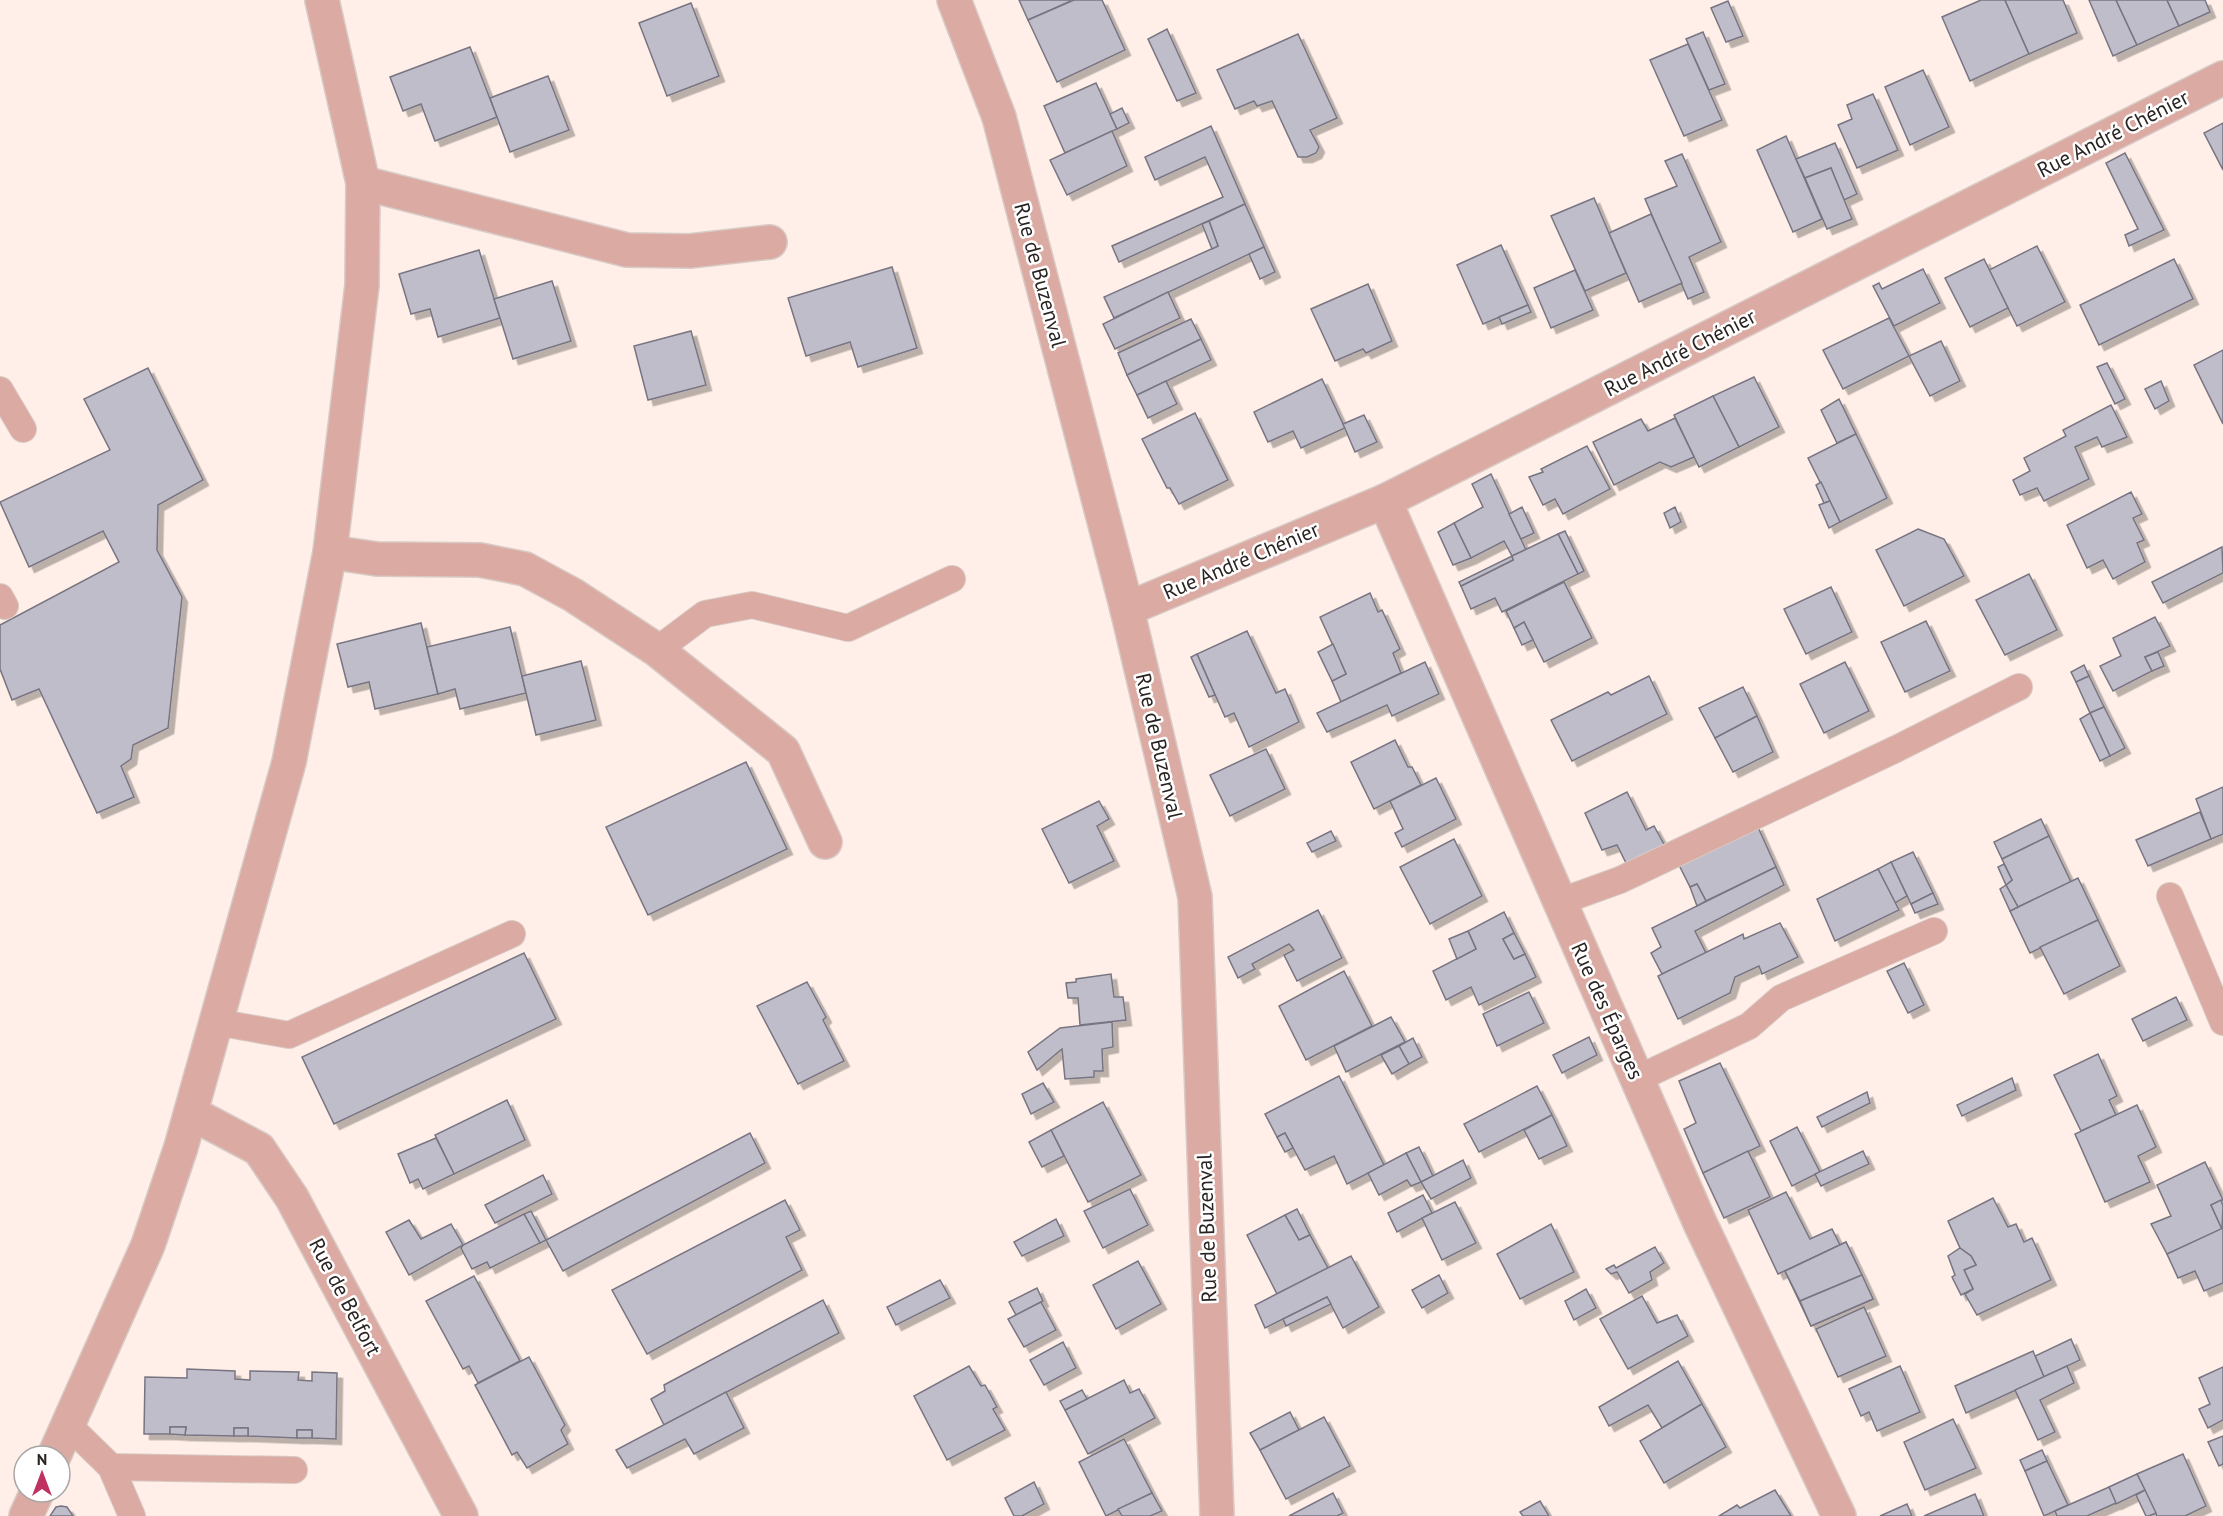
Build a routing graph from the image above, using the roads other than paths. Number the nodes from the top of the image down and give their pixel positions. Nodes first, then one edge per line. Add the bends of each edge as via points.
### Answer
1 (322, 0) edge
2 (954, 0) edge
3 (2223, 78) edge
4 (363, 183) junction
5 (770, 242) dead end
6 (0, 390) edge
7 (23, 429) dead end
8 (1385, 501) junction
9 (330, 552) junction
10 (952, 579) dead end
11 (1128, 609) junction
12 (657, 650) junction
13 (2019, 687) dead end
14 (825, 842) dead end
15 (2170, 896) dead end
16 (1559, 902) junction
17 (1934, 931) dead end
18 (512, 934) dead end
19 (216, 1022) junction
20 (2223, 1022) edge
21 (1636, 1079) junction
22 (191, 1113) junction
23 (69, 1425) junction
24 (60, 1444) edge
25 (111, 1467) junction
26 (294, 1470) dead end
27 (132, 1516) edge
28 (461, 1516) edge
29 (1217, 1516) edge
30 (1839, 1516) edge

1 - 4 street
2 - 11 street, Rue de Buzenval via 999,117
3 - 8 street, Rue André Chénier
4 - 5 street via 627,250 690,251
4 - 9 street via 362,285
6 - 7 lane
8 - 11 street, Rue André Chénier
8 - 16 street, Rue des Éparges
9 - 12 street via 377,559 480,560 525,569
9 - 19 street via 289,762
10 - 12 lane via 848,628 752,605 705,614
11 - 29 street, Rue de Buzenval via 1195,897
12 - 14 street via 783,751
13 - 16 lane via 1630,875
15 - 20 lane
16 - 21 street, Rue des Éparges
17 - 21 lane via 1781,998 1749,1026
18 - 19 lane via 289,1035
19 - 22 street
21 - 30 street, Rue des Éparges
22 - 23 street via 148,1245
22 - 28 street, Rue de Belfort via 259,1149 292,1198
23 - 24 street
23 - 25 lane
25 - 26 lane
25 - 27 lane

